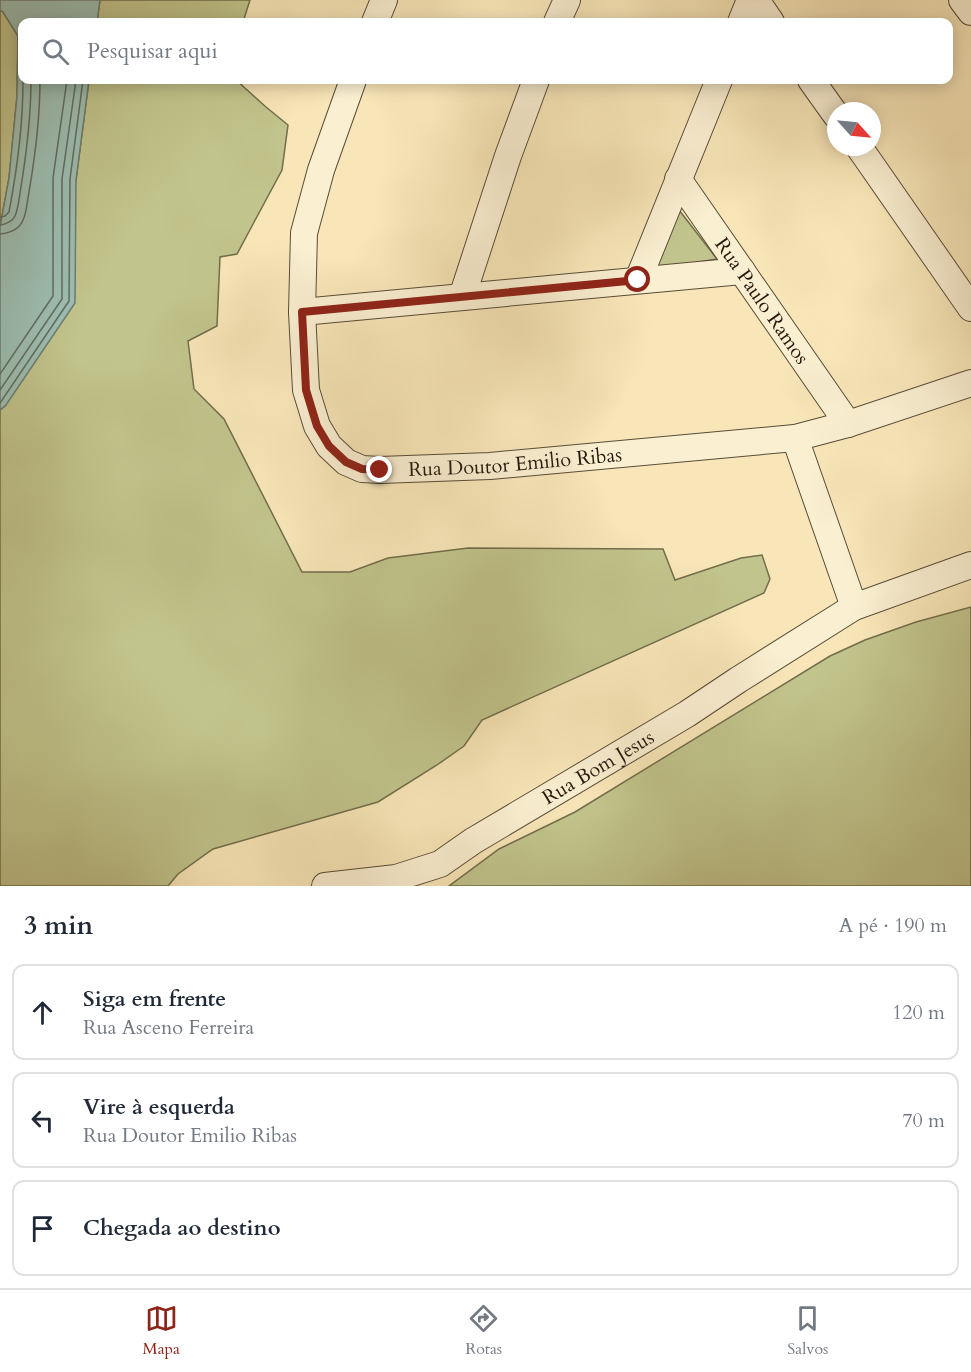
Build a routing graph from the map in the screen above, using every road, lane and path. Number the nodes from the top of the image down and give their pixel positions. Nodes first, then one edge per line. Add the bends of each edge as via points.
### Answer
1 (384, 0) edge
2 (567, 0) edge
3 (750, 0) edge
4 (756, 0) edge
5 (962, 0) edge
6 (971, 12) edge
7 (377, 18) edge
8 (559, 18) edge
9 (743, 18) edge
10 (768, 18) edge
11 (352, 84) edge
12 (535, 84) edge
13 (716, 84) edge
14 (814, 84) edge
15 (827, 102) edge
16 (864, 156) edge
17 (678, 179) junction
18 (742, 271) junction
19 (638, 280) junction
20 (462, 297) junction
21 (971, 308) edge
22 (302, 312) junction
23 (971, 383) edge
24 (848, 424) junction
25 (795, 438) junction
26 (971, 565) edge
27 (854, 607) junction
28 (325, 886) edge

1 - 7 street
2 - 8 street
3 - 9 street
4 - 10 street
5 - 6 street
11 - 22 street, Rua Doutor Emilio Ribas via 304,233
12 - 20 street
13 - 17 street
14 - 15 street
16 - 21 street
17 - 18 street, Rua Paulo Ramos
17 - 19 street
18 - 19 street
18 - 24 street, Rua Paulo Ramos
19 - 20 street
20 - 22 street
22 - 25 street, Rua Doutor Emilio Ribas via 306,390 317,426 329,446 346,462 362,469 490,466
23 - 24 street, Rua Doutor Emilio Ribas
24 - 25 street, Rua Doutor Emilio Ribas
25 - 27 street
26 - 27 street, Rua Bom Jesus
27 - 28 street, Rua Bom Jesus via 440,864 396,878

